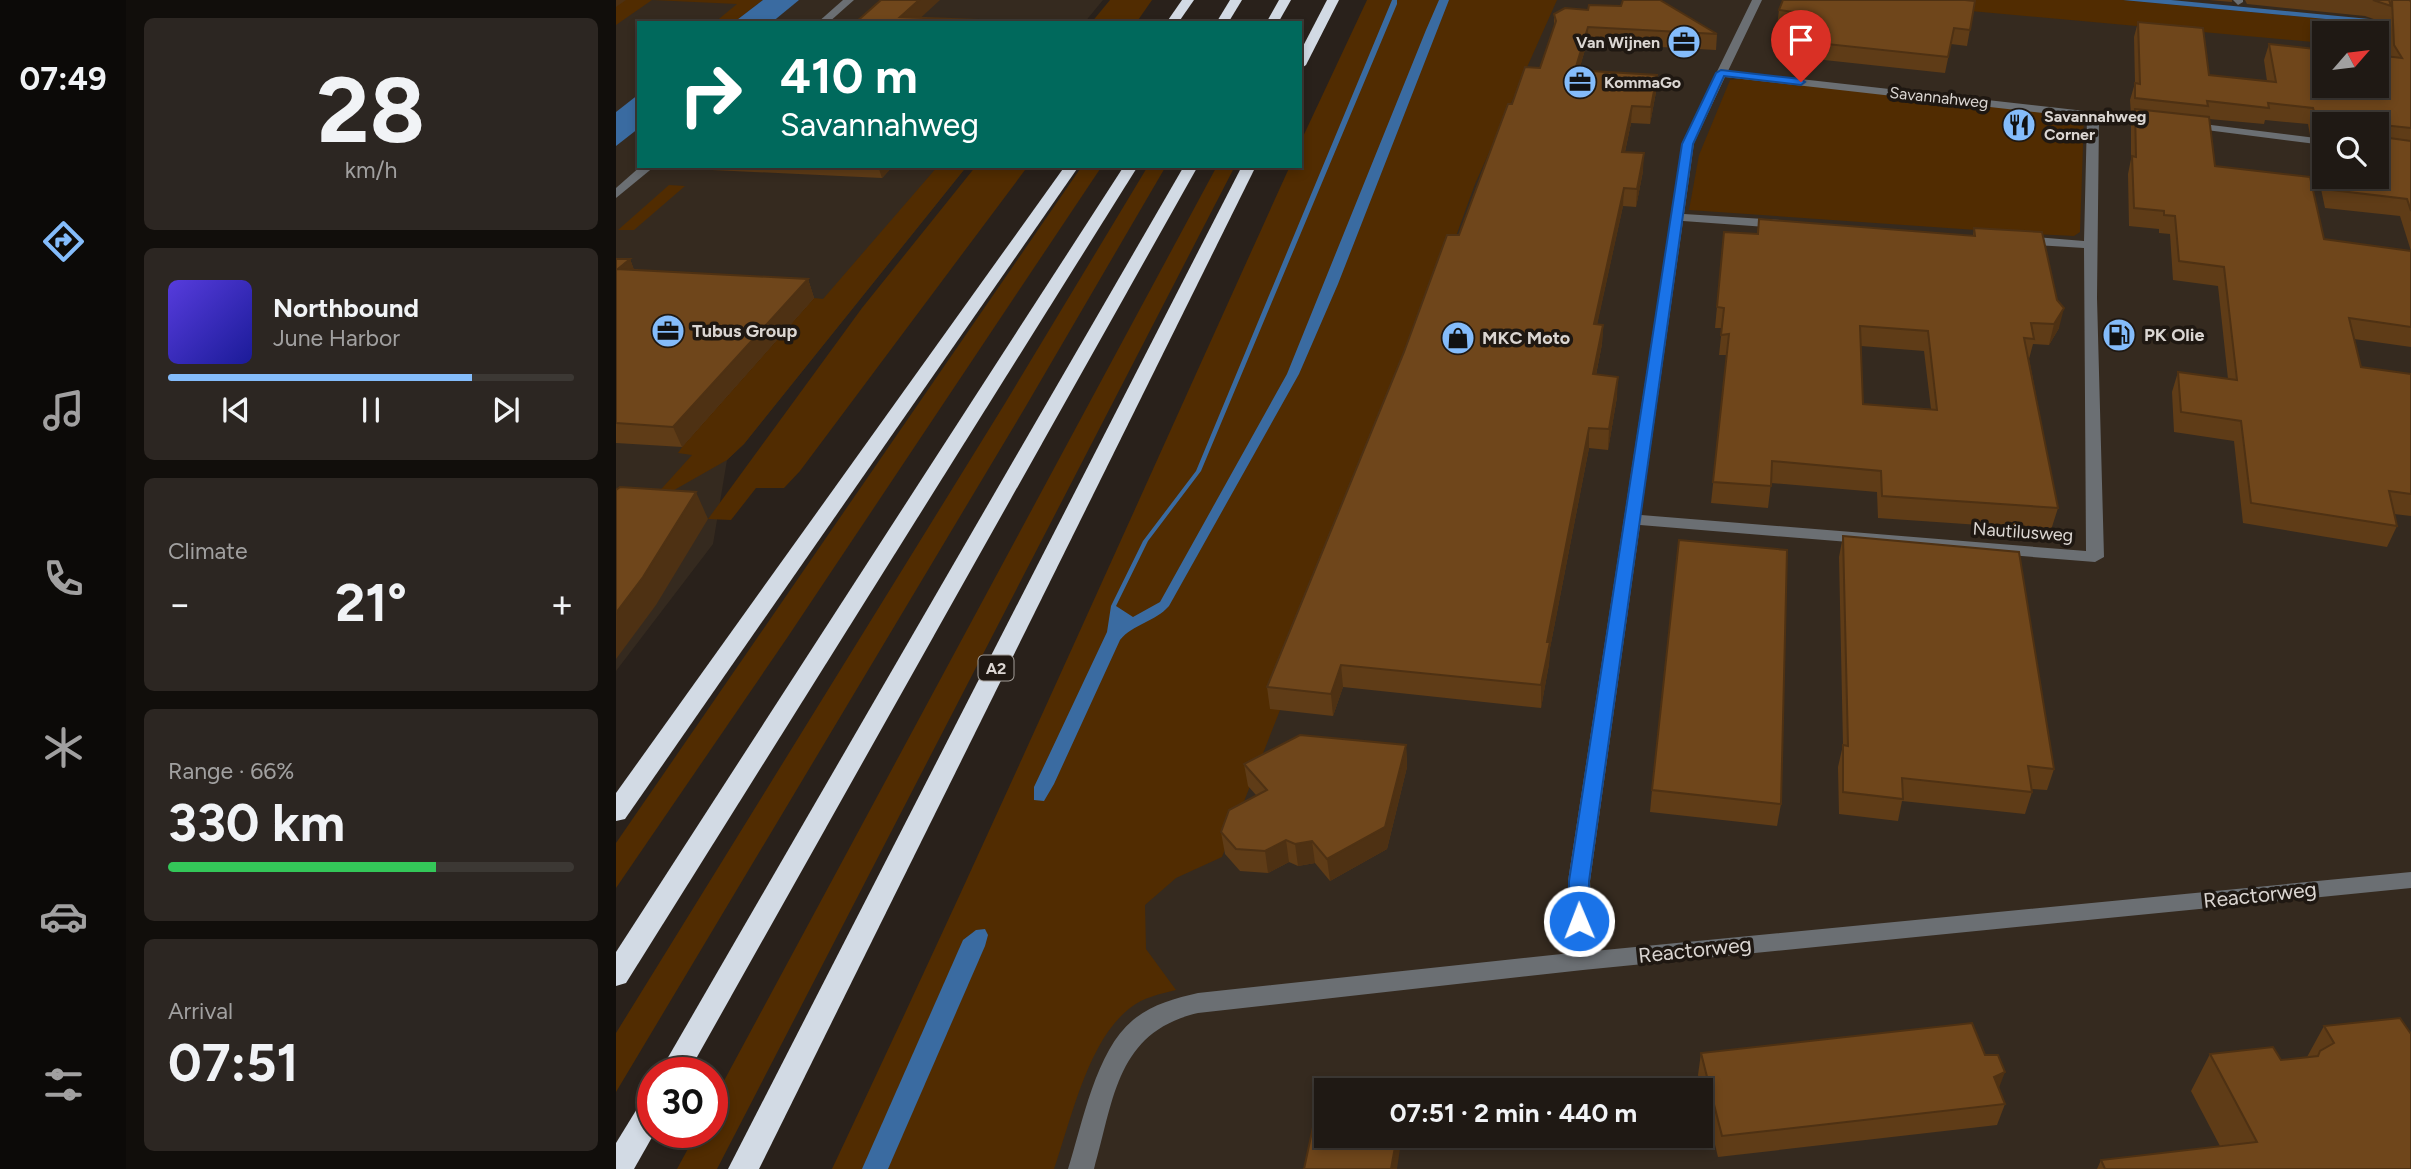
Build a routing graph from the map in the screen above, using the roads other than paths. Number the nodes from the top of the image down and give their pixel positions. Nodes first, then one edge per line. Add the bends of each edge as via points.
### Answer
1 (849, 0) edge
2 (1188, 0) edge
3 (1236, 0) edge
4 (1285, 0) edge
5 (1333, 0) edge
6 (1757, 0) edge
7 (824, 21) edge
8 (1173, 21) edge
9 (1223, 21) edge
10 (1273, 21) edge
11 (1302, 61) edge
12 (1721, 73) junction
13 (2093, 114) junction
14 (2312, 141) edge
15 (647, 168) edge
16 (1071, 168) edge
17 (1130, 168) edge
18 (1190, 168) edge
19 (1248, 168) edge
20 (616, 194) edge
21 (1675, 217) junction
22 (1800, 225) edge
23 (2008, 239) edge
24 (2091, 245) junction
25 (1632, 519) junction
26 (616, 812) edge
27 (2411, 880) edge
28 (1583, 961) junction
29 (616, 975) edge
30 (682, 1057) edge
31 (637, 1135) edge
32 (617, 1169) edge
33 (743, 1169) edge
34 (1081, 1169) edge

1 - 7 street
2 - 8 highway
3 - 9 highway
4 - 10 highway
5 - 11 highway
6 - 12 street
12 - 13 street, Savannahweg
12 - 21 street via 1688,144
13 - 14 street, Savannahweg
13 - 24 street, Nautilusweg
15 - 20 street
16 - 26 highway
17 - 29 highway
18 - 30 highway
19 - 33 highway, A2
21 - 22 street
21 - 25 street
23 - 24 street
24 - 25 street, Nautilusweg via 2095,557
25 - 28 street via 1579,881
27 - 28 street, Reactorweg
28 - 34 street, Reactorweg via 1174,1009 1142,1026 1120,1052
31 - 32 highway

